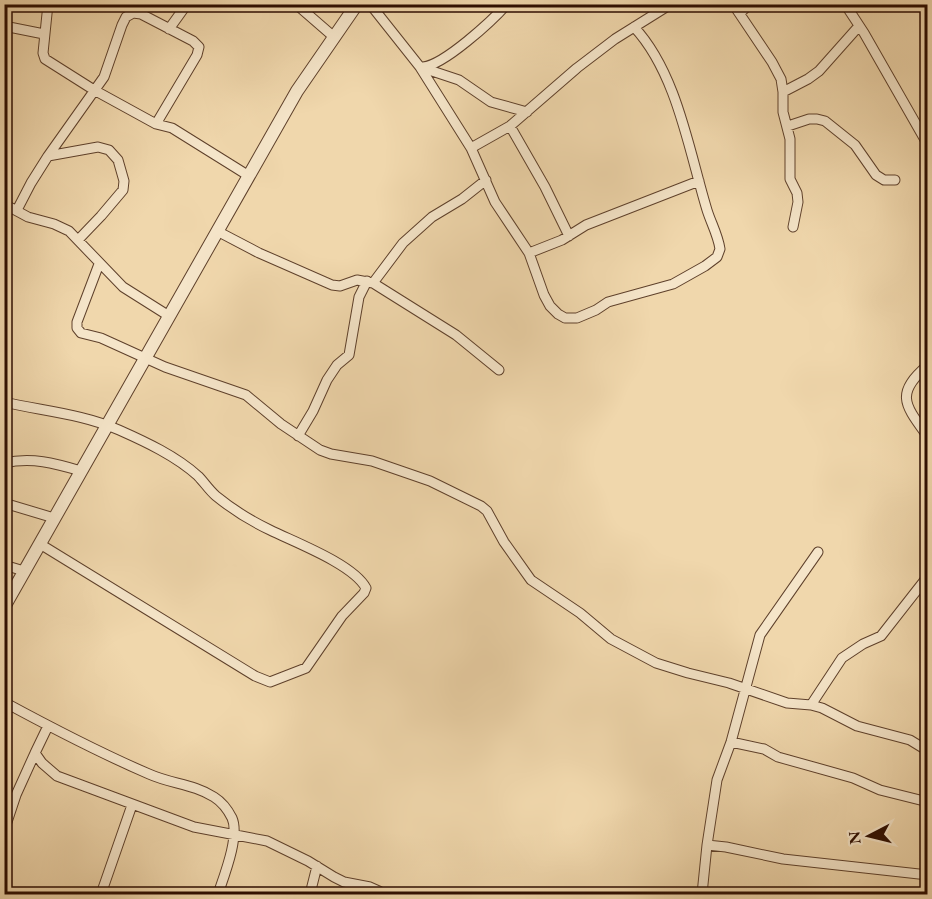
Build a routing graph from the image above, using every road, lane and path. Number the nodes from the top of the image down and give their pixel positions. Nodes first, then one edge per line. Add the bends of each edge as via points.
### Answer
1 (48, 4) edge
2 (186, 4) edge
3 (296, 4) edge
4 (357, 4) edge
5 (370, 4) edge
6 (507, 4) edge
7 (671, 4) edge
8 (734, 4) edge
9 (750, 4) edge
10 (845, 4) edge
11 (133, 9) edge
12 (740, 13) junction
13 (4, 26) edge
14 (859, 26) junction
15 (634, 27) junction
16 (169, 29) junction
17 (45, 34) junction
18 (334, 37) junction
19 (420, 67) junction
20 (94, 90) junction
21 (783, 92) junction
22 (527, 112) junction
23 (156, 124) junction
24 (510, 126) junction
25 (788, 126) junction
26 (927, 145) edge
27 (471, 148) junction
28 (48, 156) junction
29 (249, 176) junction
30 (486, 180) junction
31 (895, 180) dead end
32 (699, 181) junction
33 (4, 204) edge
34 (17, 210) junction
35 (793, 227) dead end
36 (217, 231) junction
37 (569, 236) junction
38 (78, 240) junction
39 (529, 253) junction
40 (99, 264) junction
41 (370, 282) junction
42 (169, 316) junction
43 (144, 358) junction
44 (927, 365) edge
45 (499, 370) dead end
46 (4, 402) edge
47 (107, 425) junction
48 (298, 436) junction
49 (927, 437) edge
50 (4, 463) edge
51 (81, 471) junction
52 (4, 503) edge
53 (54, 518) junction
54 (40, 544) junction
55 (818, 552) dead end
56 (4, 565) edge
57 (24, 571) junction
58 (927, 576) edge
59 (4, 607) edge
60 (746, 689) junction
61 (4, 702) edge
62 (811, 705) junction
63 (48, 726) junction
64 (731, 742) junction
65 (927, 751) edge
66 (35, 753) junction
67 (927, 802) edge
68 (132, 805) junction
69 (4, 831) edge
70 (234, 835) junction
71 (707, 845) junction
72 (318, 866) junction
73 (927, 875) edge
74 (100, 894) edge
75 (219, 894) edge
76 (310, 894) edge
77 (382, 894) edge
78 (702, 894) edge

1 - 17 street
2 - 16 street
3 - 18 street
4 - 18 street
5 - 19 street
6 - 19 street via 454,52
7 - 15 street
8 - 12 street
9 - 12 street
10 - 14 street
11 - 16 street
11 - 20 street via 126,17 104,77
12 - 21 street via 779,73
13 - 17 street
14 - 21 street via 819,70
14 - 26 street
15 - 22 street
15 - 32 street via 657,60 668,85
16 - 23 street via 199,47
17 - 20 street via 45,59
18 - 29 street via 297,91
19 - 22 street via 459,80 490,102
19 - 27 street
20 - 23 street
20 - 28 street
21 - 25 street
22 - 24 street
23 - 29 street via 172,128
24 - 27 street
24 - 37 street
25 - 31 street via 808,119 825,121 855,146 876,175
25 - 35 street via 789,167 798,202
27 - 30 street
28 - 34 street
28 - 38 street via 98,147 109,150 118,160 123,190
29 - 36 street
30 - 39 street via 495,202
30 - 41 street via 424,224
32 - 37 street via 586,225
32 - 39 street via 720,249 717,257 705,266 673,284 608,302 577,318 566,318 550,306
33 - 34 street
34 - 38 street via 61,227
36 - 41 street via 332,285 357,280
36 - 42 street
37 - 39 street
38 - 40 street
40 - 42 street via 123,287
40 - 43 street via 77,328
41 - 45 street via 443,327
41 - 48 street via 359,297 349,355 327,381
42 - 43 street
43 - 47 street
43 - 48 street via 246,395
44 - 49 street via 906,388 906,396 913,417
46 - 47 street
47 - 51 street
47 - 54 street via 172,457 247,518 313,549 356,576 366,588 364,593 342,616 306,668 270,682
48 - 60 street via 320,450 430,481 481,506 531,580 611,639 656,663
50 - 51 street via 34,460
51 - 53 street
52 - 53 street
53 - 54 street
54 - 57 street
55 - 60 street via 760,635
56 - 57 street
57 - 59 street
58 - 62 street via 881,636 842,658
60 - 62 street via 787,703
60 - 64 street
61 - 63 street
62 - 65 street via 856,726 910,740
63 - 66 street
63 - 70 street via 150,775 190,785 216,798 233,821
64 - 67 street
64 - 71 street via 717,780
66 - 68 street via 57,776
66 - 69 street
68 - 70 street via 194,827
68 - 74 street
70 - 72 street via 267,841
70 - 75 street
71 - 73 street via 783,859
71 - 78 street
72 - 76 street
72 - 77 street via 344,882 370,887

